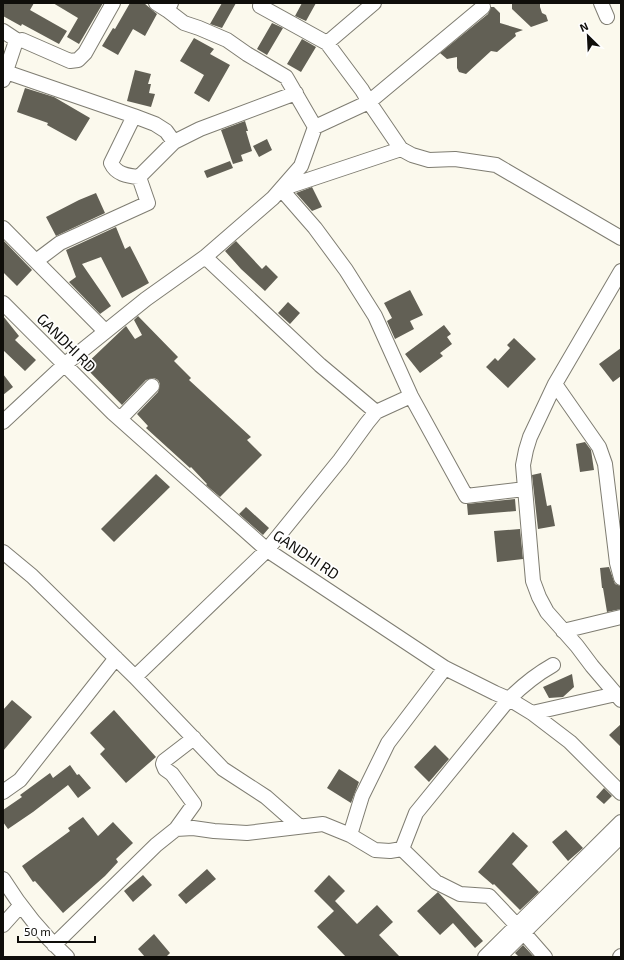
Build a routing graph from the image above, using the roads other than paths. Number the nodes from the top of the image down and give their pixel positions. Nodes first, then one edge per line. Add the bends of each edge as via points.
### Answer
1 (113, 3) edge
2 (374, 3) edge
3 (601, 3) edge
4 (164, 5) edge
5 (260, 6) dead end
6 (483, 7) dead end
7 (607, 17) dead end
8 (3, 31) edge
9 (18, 41) junction
10 (327, 43) junction
11 (4, 76) edge
12 (296, 93) junction
13 (369, 102) junction
14 (134, 116) junction
15 (315, 127) junction
16 (174, 142) junction
17 (401, 149) junction
18 (139, 177) junction
19 (281, 188) junction
20 (3, 228) edge
21 (621, 238) edge
22 (205, 257) junction
23 (36, 261) junction
24 (620, 276) edge
25 (3, 303) edge
26 (105, 331) junction
27 (64, 365) junction
28 (554, 384) junction
29 (152, 386) dead end
30 (411, 396) junction
31 (376, 412) junction
32 (120, 419) junction
33 (3, 422) edge
34 (525, 489) junction
35 (267, 550) junction
36 (3, 552) edge
37 (621, 578) edge
38 (621, 617) edge
39 (563, 631) junction
40 (116, 658) junction
41 (553, 664) dead end
42 (445, 668) junction
43 (135, 677) junction
44 (619, 697) edge
45 (509, 698) junction
46 (532, 713) junction
47 (194, 738) junction
48 (3, 792) edge
49 (621, 794) edge
50 (621, 822) edge
51 (299, 826) junction
52 (176, 829) junction
53 (350, 835) junction
54 (621, 836) edge
55 (402, 849) junction
56 (3, 879) edge
57 (20, 906) junction
58 (3, 925) edge
59 (520, 929) junction
60 (54, 945) junction
61 (67, 957) edge
62 (485, 957) edge
63 (500, 957) edge
64 (545, 957) edge

1 - 9 street via 85,53 78,60 70,60 22,40
2 - 10 street
3 - 7 street
4 - 12 street via 184,23 227,40 286,77
5 - 10 street
6 - 13 street
8 - 9 street
9 - 11 street
10 - 13 street
11 - 14 street
12 - 15 street
12 - 16 street via 200,129
13 - 15 street
13 - 17 street
14 - 16 street via 166,131
14 - 18 street via 111,162 113,168 122,174
15 - 19 street via 301,166
16 - 18 street
17 - 19 street
17 - 21 street via 429,160 455,158 496,165
18 - 23 street via 148,203 60,243
19 - 22 street via 273,198
19 - 30 street via 346,270 375,316
20 - 23 street
22 - 26 street
22 - 31 street via 320,365
23 - 26 street
24 - 28 street
25 - 27 street, GANDHI RD
26 - 27 street
27 - 32 street, GANDHI RD
27 - 33 street
28 - 34 street via 526,450 523,465
28 - 37 street via 599,447 605,464
29 - 32 street
30 - 31 street
30 - 34 street via 466,496
31 - 35 street
32 - 35 street, GANDHI RD
34 - 39 street via 533,581 547,612
35 - 42 street, GANDHI RD
35 - 43 street
36 - 40 street via 32,576
38 - 39 street
39 - 44 street
40 - 43 street
40 - 48 street via 20,780
41 - 45 street
42 - 45 street, GANDHI RD
42 - 53 street via 388,743 362,796
43 - 47 street
44 - 46 street
45 - 46 street, GANDHI RD
45 - 55 street via 416,813
46 - 49 street, GANDHI RD via 570,742
47 - 51 street via 223,769 266,798
47 - 52 street via 163,764 165,770 172,774 194,804
50 - 59 street
51 - 52 street via 247,833
51 - 53 street via 323,824
52 - 60 street via 156,845
53 - 55 street via 375,850
54 - 59 street
55 - 59 street via 436,882 460,894 489,896
56 - 57 street
57 - 58 street
57 - 60 street
59 - 62 street
59 - 63 street
59 - 64 street
60 - 61 street

